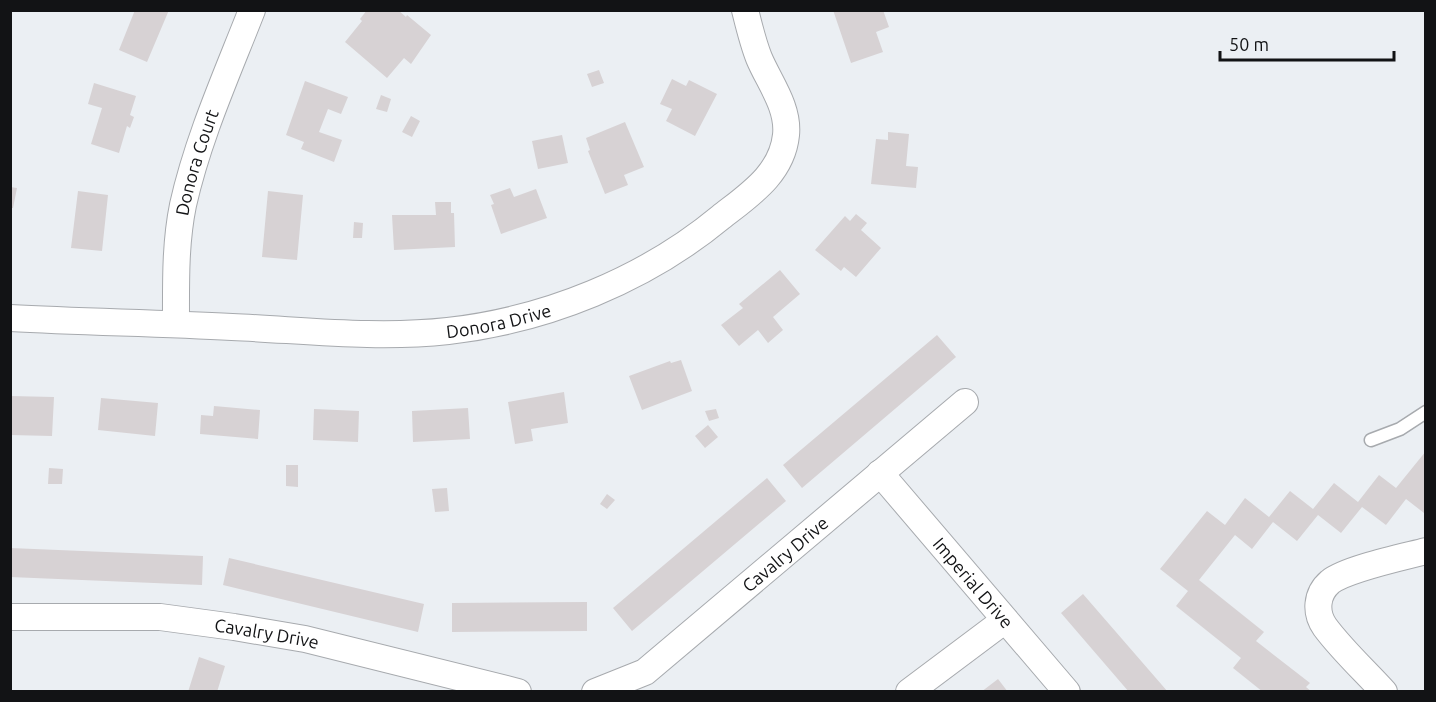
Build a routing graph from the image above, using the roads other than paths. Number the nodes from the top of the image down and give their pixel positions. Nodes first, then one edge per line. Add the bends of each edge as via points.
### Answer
1 (252, 10) edge
2 (745, 10) edge
3 (10, 318) edge
4 (176, 324) junction
5 (965, 402) dead end
6 (1425, 412) edge
7 (1371, 440) dead end
8 (880, 473) junction
9 (1425, 551) edge
10 (10, 618) edge
11 (1005, 620) junction
12 (425, 680) edge
13 (518, 692) edge
14 (596, 692) edge
15 (909, 692) edge
16 (1067, 692) edge
17 (1384, 692) edge

1 - 4 street, Donora Court via 199,145 183,206 176,255
2 - 4 street, Donora Drive via 758,56 783,108 787,133 783,153 765,181 705,231 620,281 525,317 447,331 382,334
3 - 4 street, Donora Drive
5 - 8 street, Cavalry Drive
6 - 7 lane via 1400,429
8 - 11 street, Imperial Drive
8 - 14 street, Cavalry Drive via 645,672
9 - 17 street via 1348,573 1329,582 1320,595 1317,611 1324,626
10 - 12 street, Cavalry Drive via 160,617 305,639
11 - 15 street
11 - 16 street, Imperial Drive
12 - 13 street, Cavalry Drive

